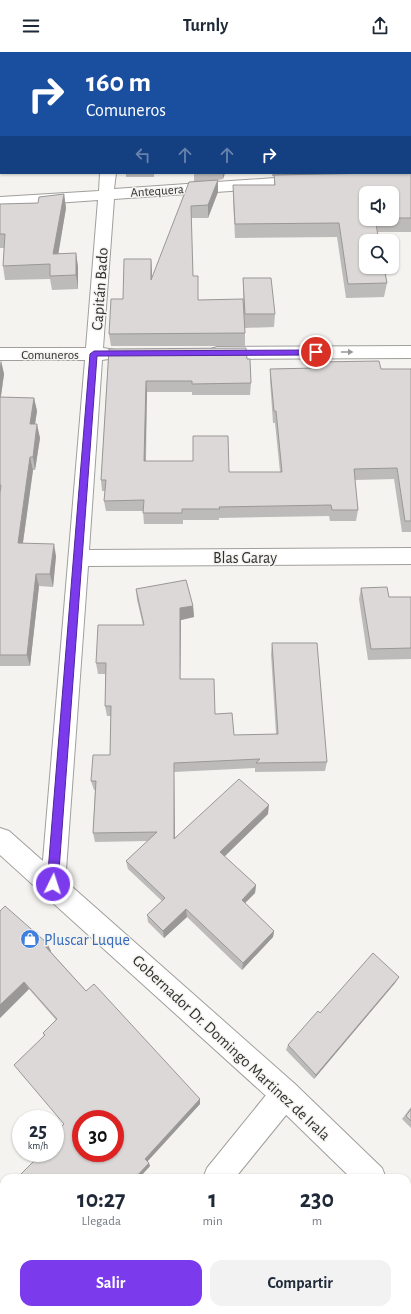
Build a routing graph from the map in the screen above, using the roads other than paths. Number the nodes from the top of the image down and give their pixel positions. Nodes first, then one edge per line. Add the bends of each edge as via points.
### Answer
1 (108, 174) edge
2 (320, 180) edge
3 (106, 193) junction
4 (0, 202) edge
5 (411, 352) edge
6 (197, 353) edge
7 (0, 354) edge
8 (94, 354) junction
9 (126, 354) edge
10 (411, 556) edge
11 (78, 558) junction
12 (0, 839) edge
13 (53, 884) junction
14 (285, 1094) junction
15 (220, 1174) edge
16 (368, 1174) edge

1 - 3 street, Capitán Bado
2 - 3 street, Antequera
3 - 4 street, Antequera
3 - 8 street, Capitán Bado
6 -> 5 street
7 - 8 street, Comuneros
8 - 9 street, Comuneros
8 - 11 street, Capitán Bado
10 - 11 street, Blas Garay
11 - 13 street, Capitán Bado
12 - 13 street, Gobernador Dr. Domingo Martinez de Irala
13 - 14 street, Gobernador Dr. Domingo Martinez de Irala
14 - 15 street
14 - 16 street, Gobernador Dr. Domingo Martinez de Irala

